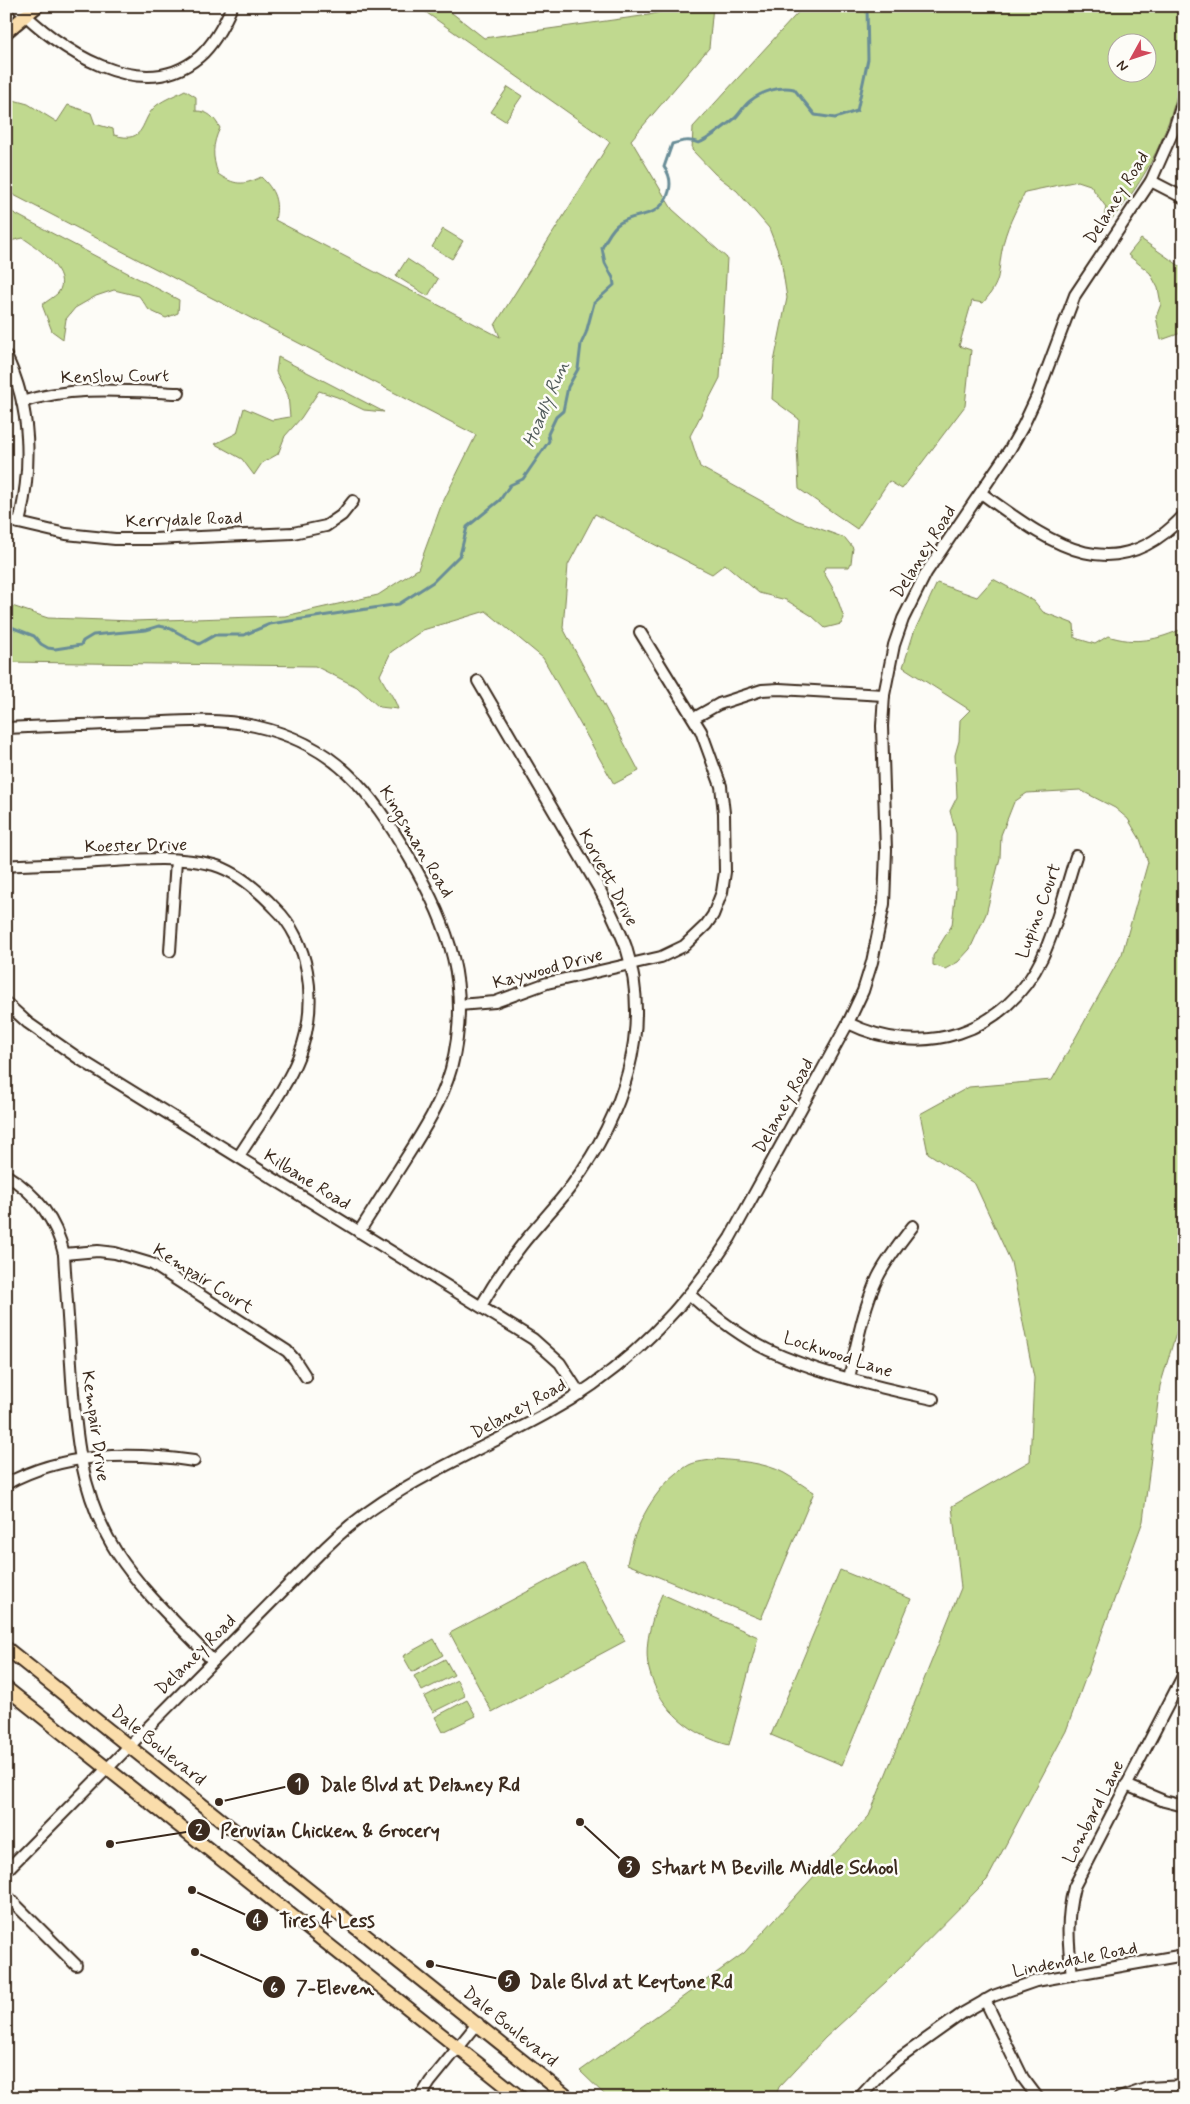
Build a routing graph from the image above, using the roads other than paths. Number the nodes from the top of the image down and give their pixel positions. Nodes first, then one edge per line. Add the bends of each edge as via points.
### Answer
1 (16, 6) edge
2 (37, 6) edge
3 (232, 6) edge
4 (26, 16) junction
5 (6, 32) edge
6 (1184, 98) edge
7 (1151, 181) junction
8 (1184, 198) edge
9 (6, 356) edge
10 (179, 392) dead end
11 (22, 402) junction
12 (981, 493) junction
13 (353, 501) dead end
14 (1184, 515) edge
15 (6, 520) edge
16 (19, 523) junction
17 (640, 632) dead end
18 (478, 681) dead end
19 (884, 695) junction
20 (694, 718) junction
21 (6, 728) edge
22 (1076, 856) dead end
23 (176, 860) junction
24 (6, 866) edge
25 (170, 951) dead end
26 (630, 965) junction
27 (6, 1003) edge
28 (459, 1005) junction
29 (848, 1023) junction
30 (239, 1156) junction
31 (6, 1175) edge
32 (913, 1226) dead end
33 (359, 1232) junction
34 (64, 1254) junction
35 (690, 1295) junction
36 (481, 1306) junction
37 (306, 1378) dead end
38 (849, 1378) junction
39 (580, 1394) junction
40 (933, 1399) dead end
41 (80, 1459) junction
42 (194, 1461) dead end
43 (6, 1484) edge
44 (6, 1648) edge
45 (213, 1661) junction
46 (1184, 1674) edge
47 (6, 1688) edge
48 (129, 1746) junction
49 (107, 1768) junction
50 (1126, 1785) junction
51 (1184, 1806) edge
52 (6, 1871) edge
53 (6, 1895) edge
54 (1184, 1955) edge
55 (76, 1965) dead end
56 (1072, 1975) junction
57 (985, 2000) junction
58 (478, 2023) junction
59 (458, 2048) junction
60 (1184, 2086) edge
61 (420, 2098) edge
62 (521, 2098) edge
63 (569, 2098) edge
64 (859, 2098) edge
65 (1038, 2098) edge
66 (1119, 2098) edge

1 - 4 street
2 - 4 main road
3 - 4 street via 219,32 199,57 174,71 149,76 118,72 83,57
4 - 5 main road
6 - 7 street, Delaney Road
7 - 8 street
7 - 12 street, Delaney Road via 1075,295 1038,396 1010,449
9 - 11 street
10 - 11 street, Kenslow Court via 85,390 61,392
11 - 16 street via 28,455
12 - 14 street via 1056,543 1072,550 1100,555 1131,552 1145,546 1168,531
12 - 19 street, Delaney Road via 926,573 907,610 894,645
13 - 16 street, Kerrydale Road via 342,515 326,526 293,533 115,539 66,534
15 - 16 street, Kerrydale Road
17 - 20 street, Kaywood Drive
18 - 26 street, Korvett Drive via 601,892 615,919
19 - 20 street via 780,688 762,690 719,704
19 - 29 street, Delaney Road via 884,904 872,962
20 - 26 street, Kaywood Drive via 711,754 721,786 726,846 722,892 706,925 684,946 661,957
21 - 28 street, Kingsman Road via 227,721 281,733 307,744 345,770 377,805 429,890 453,954
22 - 29 street, Lupino Court via 1042,958 1017,996 989,1020 954,1035 915,1041 879,1036
23 - 24 street, Koester Drive
23 - 25 street
23 - 30 street, Koester Drive via 215,866 248,882 285,919 306,962 310,1020 304,1046 293,1071
26 - 28 street, Kaywood Drive via 548,983 495,1002
26 - 36 street, Korvett Drive via 635,1038 625,1085 614,1113 573,1184 521,1245
27 - 30 street, Kilbane Road via 73,1055
28 - 33 street, Kingsman Road via 456,1047 445,1088 426,1125
29 - 35 street, Delaney Road via 730,1238
30 - 33 street, Kilbane Road
31 - 34 street, Kempair Drive via 23,1186 45,1209 54,1223
32 - 38 street via 874,1286
33 - 36 street, Kilbane Road
34 - 37 street, Kempair Court via 115,1252 152,1264 287,1351
34 - 41 street, Kempair Drive via 74,1419
35 - 38 street, Lockwood Lane via 729,1327 768,1349
35 - 39 street, Delaney Road via 633,1354
36 - 39 street, Kilbane Road via 547,1350 569,1375
38 - 40 street, Lockwood Lane
39 - 45 street, Delaney Road via 370,1510 328,1544
41 - 42 street via 140,1456
41 - 43 street via 42,1467
41 - 45 street, Kempair Drive via 88,1494 118,1554 147,1592
44 - 48 main road, Dale Boulevard
45 - 48 street, Delaney Road
46 - 50 street, Lombard Lane
47 - 49 main road
48 - 49 street, Delaney Road
48 - 58 main road, Dale Boulevard
49 - 52 street, Delaney Road
49 - 59 main road
50 - 51 street
50 - 56 street, Lombard Lane via 1074,1887 1068,1909 1067,1932
53 - 55 street
54 - 56 street, Lindendale Road
56 - 57 street, Lindendale Road via 1014,1987
57 - 64 street, Lindendale Road via 897,2060
57 - 65 street via 1023,2078
58 - 59 street
58 - 63 main road, Dale Boulevard
59 - 61 street
59 - 62 main road
60 - 66 street via 1148,2088

